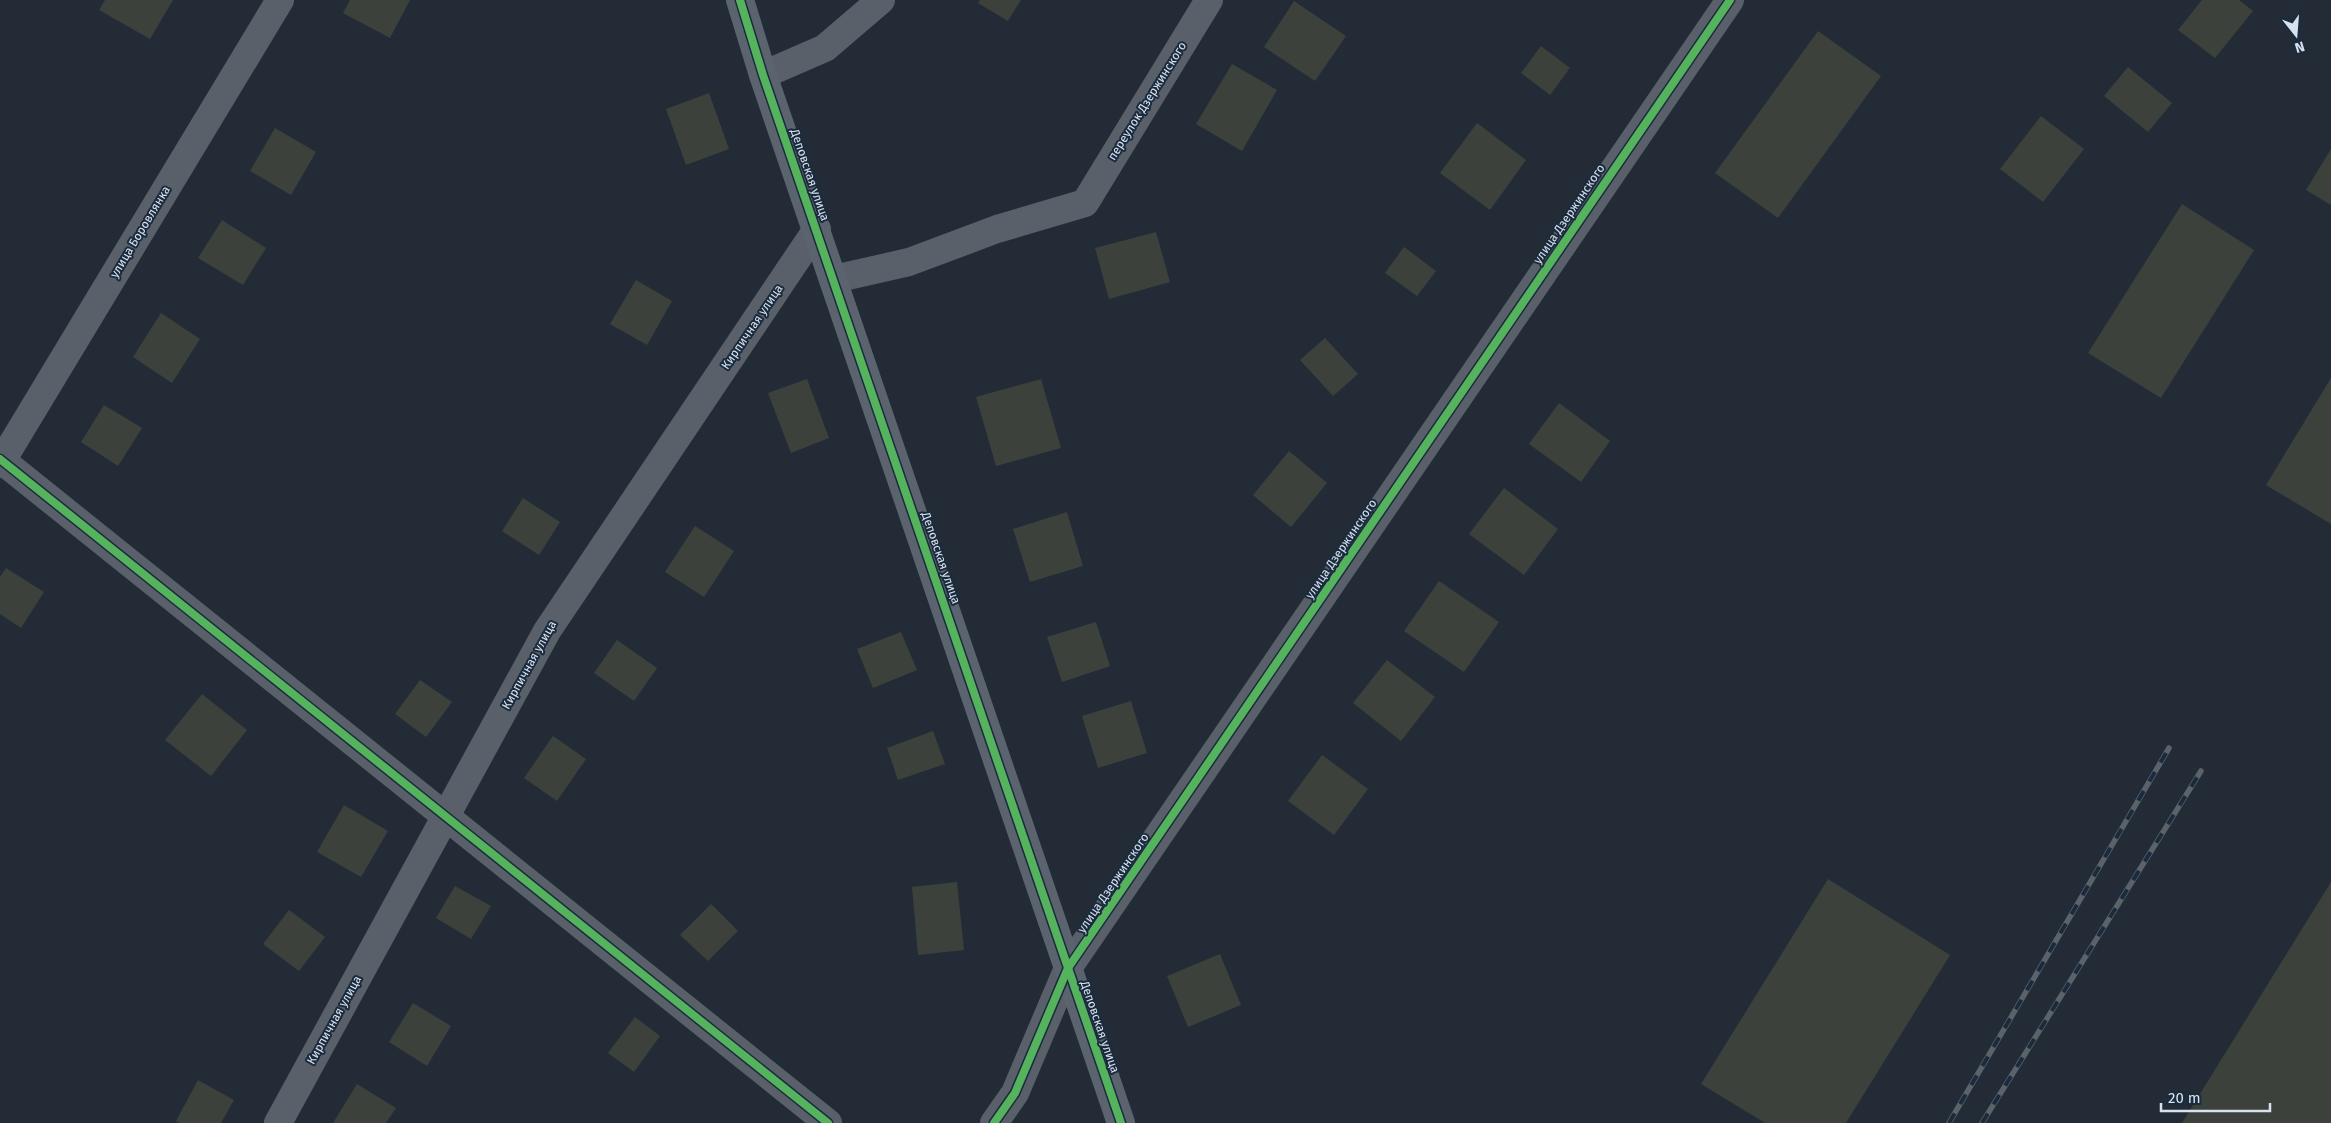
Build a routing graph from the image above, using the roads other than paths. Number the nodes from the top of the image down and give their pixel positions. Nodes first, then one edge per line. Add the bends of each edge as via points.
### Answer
1 (280, 0) edge
2 (740, 0) edge
3 (881, 0) edge
4 (1209, 0) edge
5 (1730, 0) edge
6 (763, 75) junction
7 (817, 229) junction
8 (834, 279) junction
9 (1, 461) edge
10 (446, 816) junction
11 (1068, 968) junction
12 (278, 1123) edge
13 (828, 1123) edge
14 (994, 1123) edge
15 (1121, 1123) edge

1 - 9 street, улица Боровлянка
2 - 6 street, Деповская улица
3 - 6 street via 825,48
4 - 8 street, переулок Дзержинского via 1085,203 997,229 909,262
5 - 11 street, улица Дзержинского
6 - 7 street, Деповская улица
7 - 8 street, Деповская улица
7 - 10 street, Кирпичная улица via 547,630
8 - 11 street, Деповская улица
9 - 10 street
10 - 12 street, Кирпичная улица
10 - 13 street
11 - 14 street, улица Дзержинского via 1015,1093
11 - 15 street, Деповская улица

